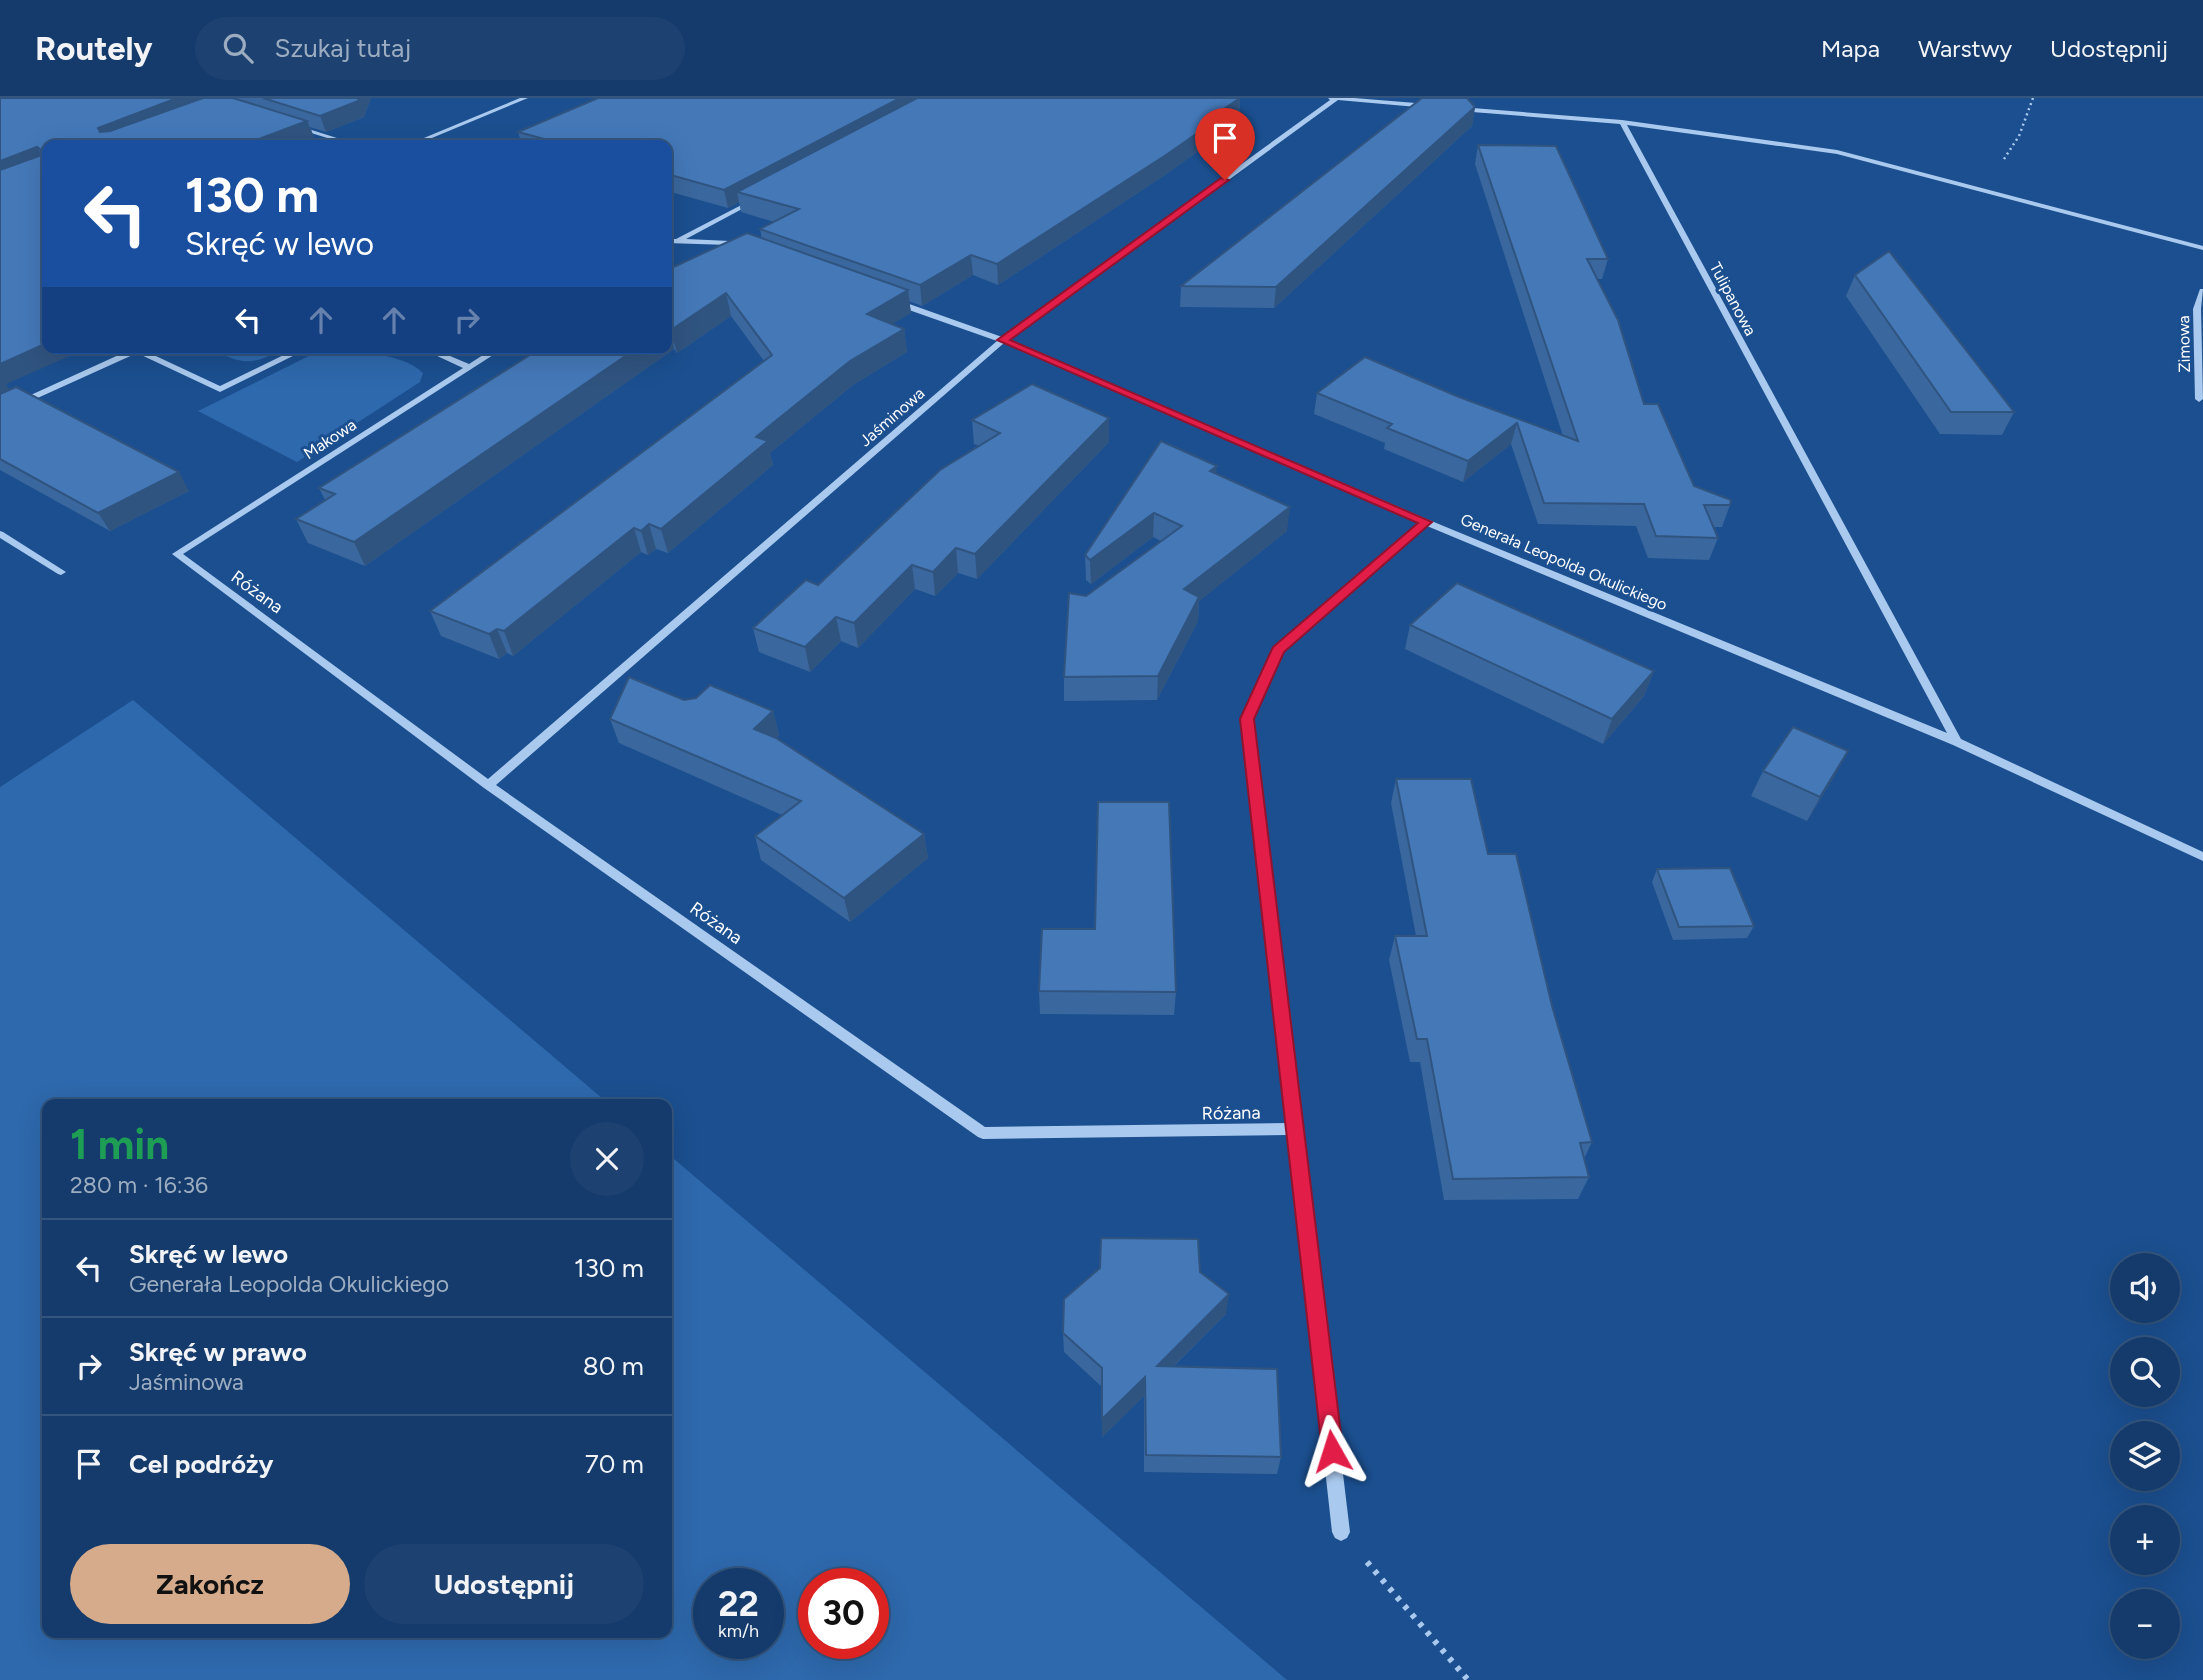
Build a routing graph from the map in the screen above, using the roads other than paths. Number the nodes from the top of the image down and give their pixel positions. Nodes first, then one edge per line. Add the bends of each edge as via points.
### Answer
1 (525, 98) edge
2 (1334, 98) edge
3 (1622, 122) junction
4 (290, 125) edge
5 (340, 140) edge
6 (422, 140) edge
7 (764, 195) edge
8 (679, 240) junction
9 (672, 241) edge
10 (672, 245) edge
11 (2203, 248) edge
12 (756, 252) edge
13 (2203, 291) edge
14 (886, 299) edge
15 (1003, 340) junction
16 (128, 354) edge
17 (149, 354) edge
18 (293, 354) edge
19 (438, 354) edge
20 (490, 354) edge
21 (468, 367) junction
22 (2199, 399) dead end
23 (0, 412) edge
24 (1426, 522) junction
25 (0, 534) edge
26 (177, 555) joint
27 (61, 572) dead end
28 (1957, 742) junction
29 (488, 785) junction
30 (2203, 857) edge
31 (1297, 1129) junction
32 (1341, 1532) road end

1 - 6 street
2 - 3 street
2 - 15 street, Jaśminowa
3 - 11 street via 1837,152
3 - 28 street, Tulipanowa
4 - 5 street
7 - 8 street
8 - 9 street
8 - 10 street
8 - 12 street via 730,243
13 - 22 street, Zimowa via 2197,309
14 - 15 street, Generała Leopolda Okulickiego
15 - 24 street, Generała Leopolda Okulickiego
15 - 29 street, Jaśminowa
16 - 23 street
17 - 18 street via 220,389
19 - 21 street
20 - 21 street, Makowa
21 - 26 street, Makowa
24 - 28 street, Generała Leopolda Okulickiego
24 - 31 street via 1278,650 1247,719
25 - 27 street
26 - 29 street, Różana
28 - 30 street, Generała Leopolda Okulickiego
29 - 31 street, Różana via 983,1133
31 - 32 street

